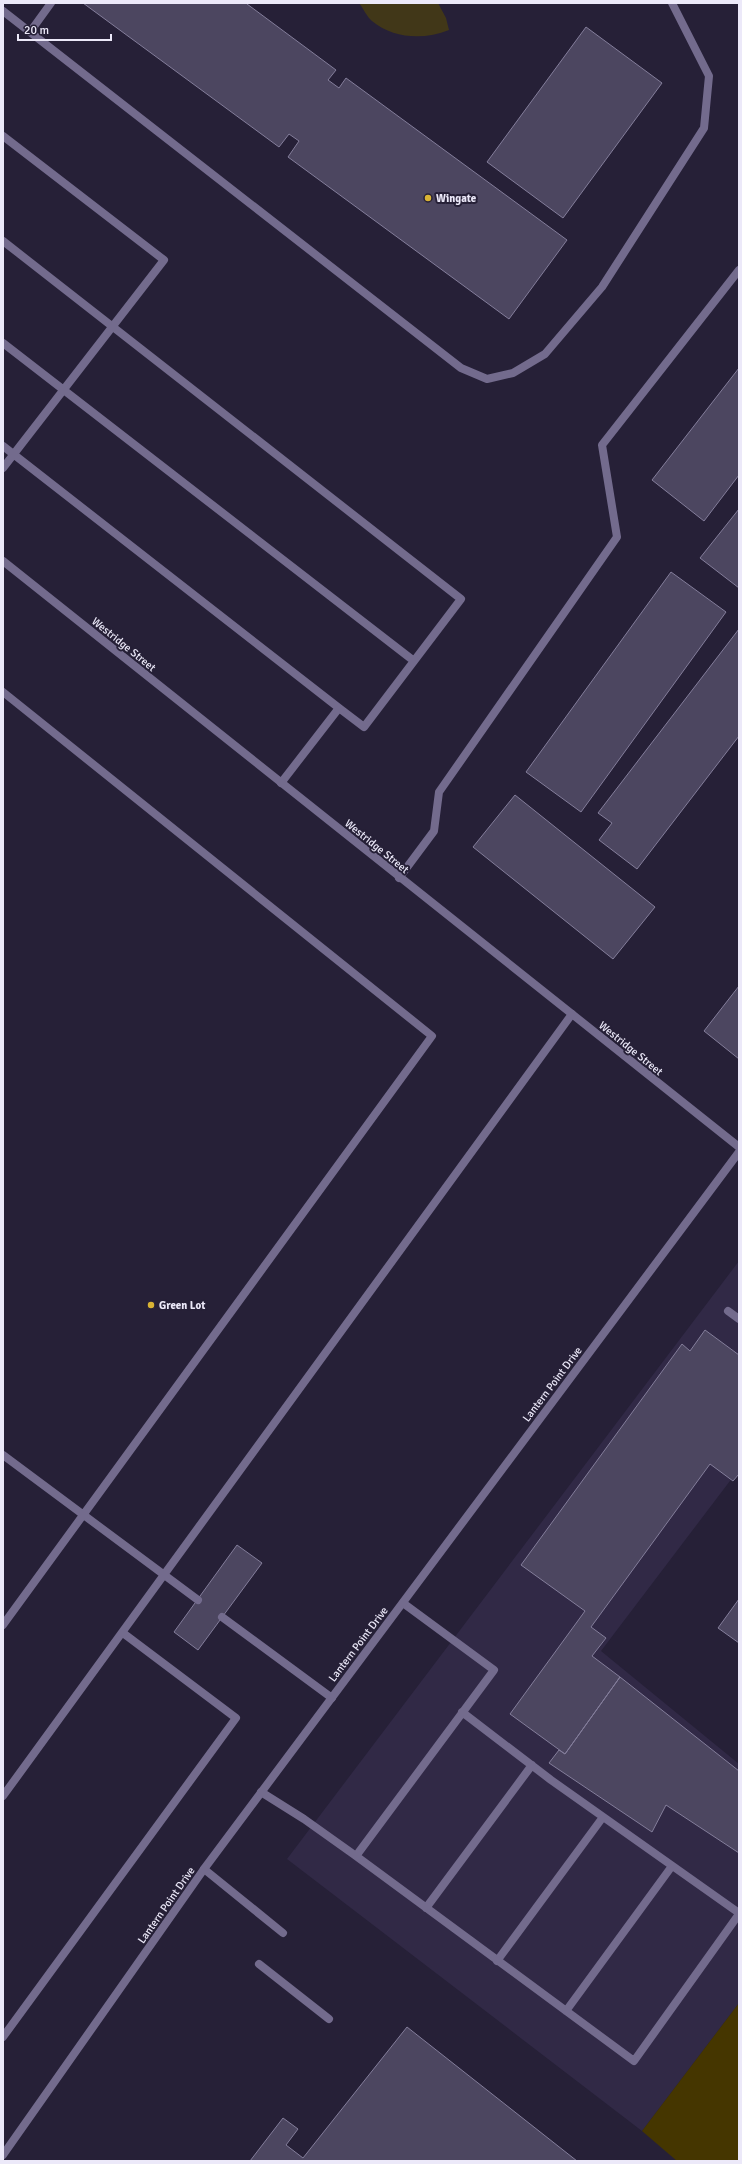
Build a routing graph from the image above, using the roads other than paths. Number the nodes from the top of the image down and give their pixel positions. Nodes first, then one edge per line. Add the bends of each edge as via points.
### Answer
1 (51, 3) edge
2 (672, 3) edge
3 (3, 11) edge
4 (30, 32) junction
5 (3, 136) edge
6 (3, 241) edge
7 (739, 270) edge
8 (112, 326) junction
9 (3, 344) edge
10 (62, 389) junction
11 (3, 446) edge
12 (14, 454) junction
13 (3, 468) edge
14 (3, 561) edge
15 (414, 661) junction
16 (3, 692) edge
17 (339, 708) junction
18 (281, 783) junction
19 (399, 878) junction
20 (572, 1014) junction
21 (739, 1147) edge
22 (739, 1152) edge
23 (728, 1311) dead end
24 (739, 1319) edge
25 (3, 1455) edge
26 (84, 1514) junction
27 (165, 1574) junction
28 (198, 1600) dead end
29 (403, 1603) junction
30 (222, 1617) dead end
31 (3, 1624) edge
32 (123, 1633) junction
33 (332, 1698) junction
34 (462, 1712) junction
35 (532, 1765) junction
36 (261, 1792) junction
37 (3, 1796) edge
38 (603, 1817) junction
39 (356, 1856) junction
40 (672, 1866) junction
41 (204, 1870) junction
42 (426, 1908) junction
43 (739, 1914) edge
44 (283, 1933) dead end
45 (497, 1961) junction
46 (259, 1964) dead end
47 (566, 2011) junction
48 (329, 2019) dead end
49 (3, 2037) edge
50 (3, 2155) edge

1 - 4 street
2 - 4 street via 709,76 704,128 602,287 545,354 513,373 487,379 461,368
3 - 4 street
5 - 8 street via 164,260
6 - 8 street
7 - 19 street via 602,445 617,537 439,792 434,831
8 - 10 street
8 - 15 street via 461,599
9 - 10 street
10 - 12 street
10 - 15 street
11 - 12 street
12 - 13 street
12 - 17 street
14 - 18 street, Westridge Street
15 - 17 street via 364,727
16 - 26 street via 432,1036
17 - 18 street
18 - 19 street, Westridge Street
19 - 20 street, Westridge Street
20 - 21 street, Westridge Street
20 - 27 street
22 - 29 street, Lantern Point Drive
23 - 24 street
25 - 26 street
26 - 27 street
26 - 31 street
27 - 28 street
27 - 32 street
29 - 33 street, Lantern Point Drive
29 - 34 street via 494,1670
30 - 33 street
32 - 37 street
32 - 49 street via 236,1718
33 - 36 street, Lantern Point Drive
34 - 35 street
34 - 39 street
35 - 38 street
35 - 42 street
36 - 39 street
36 - 41 street, Lantern Point Drive
38 - 40 street
38 - 45 street
39 - 42 street
40 - 43 street
40 - 47 street
41 - 44 street
41 - 50 street, Lantern Point Drive
42 - 45 street
43 - 47 street via 634,2061
45 - 47 street
46 - 48 street

